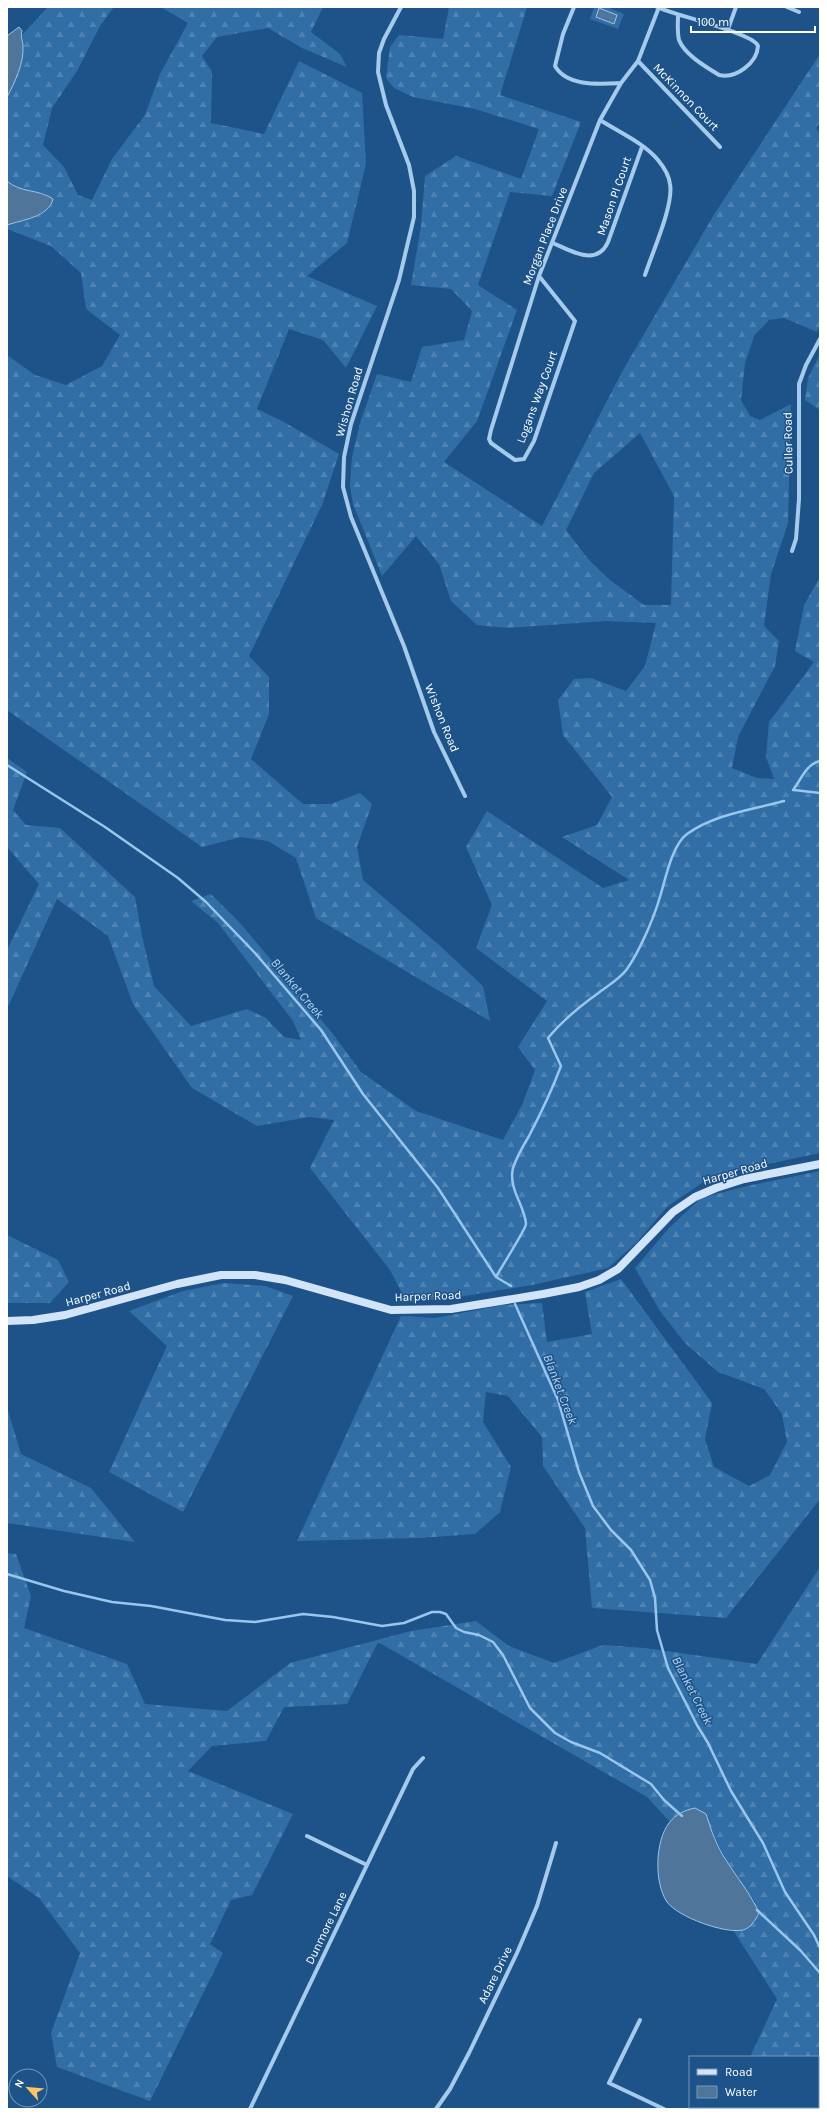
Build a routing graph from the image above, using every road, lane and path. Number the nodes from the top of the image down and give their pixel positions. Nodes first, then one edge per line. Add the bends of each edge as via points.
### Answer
1 (401, 7) edge
2 (574, 7) edge
3 (658, 7) edge
4 (736, 7) edge
5 (787, 7) edge
6 (799, 12) dead end
7 (678, 15) junction
8 (728, 29) junction
9 (638, 62) junction
10 (621, 83) junction
11 (600, 120) junction
12 (642, 147) junction
13 (720, 147) dead end
14 (553, 244) junction
15 (645, 275) dead end
16 (540, 276) junction
17 (820, 339) edge
18 (500, 400) joint
19 (792, 551) dead end
20 (465, 796) dead end
21 (820, 1164) edge
22 (7, 1320) edge
23 (423, 1758) dead end
24 (306, 1836) dead end
25 (556, 1843) dead end
26 (367, 1865) junction
27 (640, 2020) dead end
28 (250, 2109) edge
29 (436, 2109) edge
30 (664, 2109) edge

1 - 20 street, Wishon Road via 379,53 378,72 386,105 409,165 414,191 414,217 398,280 351,424 344,457 343,487 351,517 404,646 434,732
2 - 10 street via 557,52 557,69 566,77 577,81 594,84
3 - 7 street
3 - 9 street
4 - 8 street
5 - 6 street
7 - 8 street
7 - 8 street via 681,43 706,67 722,76 744,68 755,58 758,50 755,40
9 - 10 street, Morgan Place Drive
9 - 13 street, McKinnon Court
10 - 11 street, Morgan Place Drive
11 - 12 street
11 - 14 street, Morgan Place Drive
12 - 14 street, Mason Pl Court via 603,252 585,255
12 - 15 street via 658,160 671,185 670,203
14 - 16 street, Morgan Place Drive
16 - 18 street, Morgan Place Drive
16 - 18 street, Logans Way Court via 575,321 534,441 524,459 515,460 489,439
17 - 19 street, Culler Road via 799,384 799,499 796,539
21 - 22 street, Harper Road via 744,1179 695,1197 673,1212 618,1269 599,1280 579,1287 451,1310 391,1310 285,1280 255,1275 221,1275 177,1284 58,1317
23 - 26 street, Dunmore Lane via 413,1769
24 - 26 street
25 - 29 street, Adare Drive via 537,1906 517,1953 466,2059
26 - 28 street, Dunmore Lane
27 - 30 street via 609,2083

